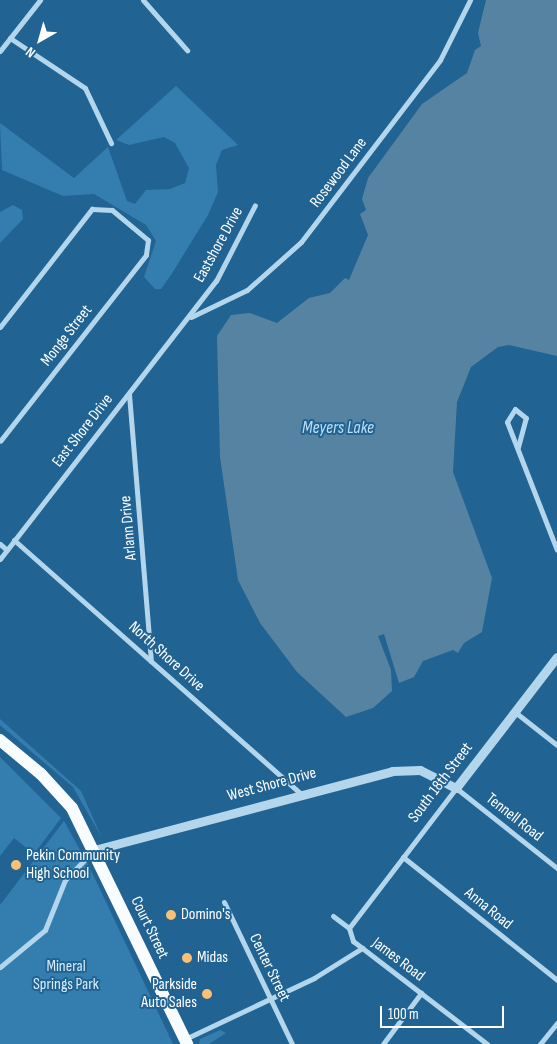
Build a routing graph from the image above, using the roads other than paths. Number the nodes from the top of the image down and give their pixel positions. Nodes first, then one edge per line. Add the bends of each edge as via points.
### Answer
1 (40, 0) edge
2 (143, 0) edge
3 (470, 0) edge
4 (10, 38) junction
5 (187, 50) dead end
6 (0, 51) edge
7 (111, 143) dead end
8 (255, 205) dead end
9 (187, 320) junction
10 (0, 327) edge
11 (129, 394) junction
12 (0, 441) edge
13 (518, 448) junction
14 (14, 540) junction
15 (0, 544) edge
16 (7, 550) junction
17 (557, 550) edge
18 (0, 559) edge
19 (557, 657) edge
20 (151, 661) junction
21 (515, 712) junction
22 (0, 740) edge
23 (557, 745) edge
24 (456, 788) junction
25 (300, 793) junction
26 (94, 850) junction
27 (403, 857) junction
28 (557, 868) edge
29 (224, 902) dead end
30 (333, 916) dead end
31 (349, 928) junction
32 (362, 948) junction
33 (0, 967) edge
34 (557, 980) edge
35 (421, 993) junction
36 (270, 999) junction
37 (557, 1023) edge
38 (186, 1042) edge
39 (292, 1044) edge
40 (383, 1044) edge
41 (487, 1044) edge
42 (540, 1044) edge

1 - 4 street
2 - 5 street
3 - 9 street, Rosewood Lane via 440,60 301,242 247,290
4 - 6 street
4 - 7 street via 85,88
8 - 9 street, Eastshore Drive via 227,262
9 - 11 street, East Shore Drive
10 - 12 street, Monge Street via 96,207 116,212 149,245
11 - 14 street, East Shore Drive
11 - 20 street, Arlann Drive
13 - 13 street via 526,418 515,409 507,422
13 - 17 street
14 - 16 street, East Shore Drive
14 - 20 street, North Shore Drive
15 - 16 street
16 - 18 street, East Shore Drive
19 - 21 street, South 18th Street
20 - 25 street, North Shore Drive
21 - 23 street
21 - 24 street, South 18th Street
22 - 26 main road, Court Street via 61,794
24 - 25 street, West Shore Drive via 433,774 406,769
24 - 27 street, South 18th Street
24 - 28 street, Tennell Road
25 - 26 street, West Shore Drive
26 - 33 street via 65,880 45,930
26 - 38 main road, Court Street
27 - 31 street, South 18th Street
27 - 34 street, Anna Road
29 - 36 street, Center Street
30 - 31 street
31 - 32 street, James Road via 350,938
32 - 35 street, James Road
32 - 36 street
35 - 40 street
35 - 41 street, James Road
36 - 38 street
36 - 39 street, Center Street
37 - 42 street

